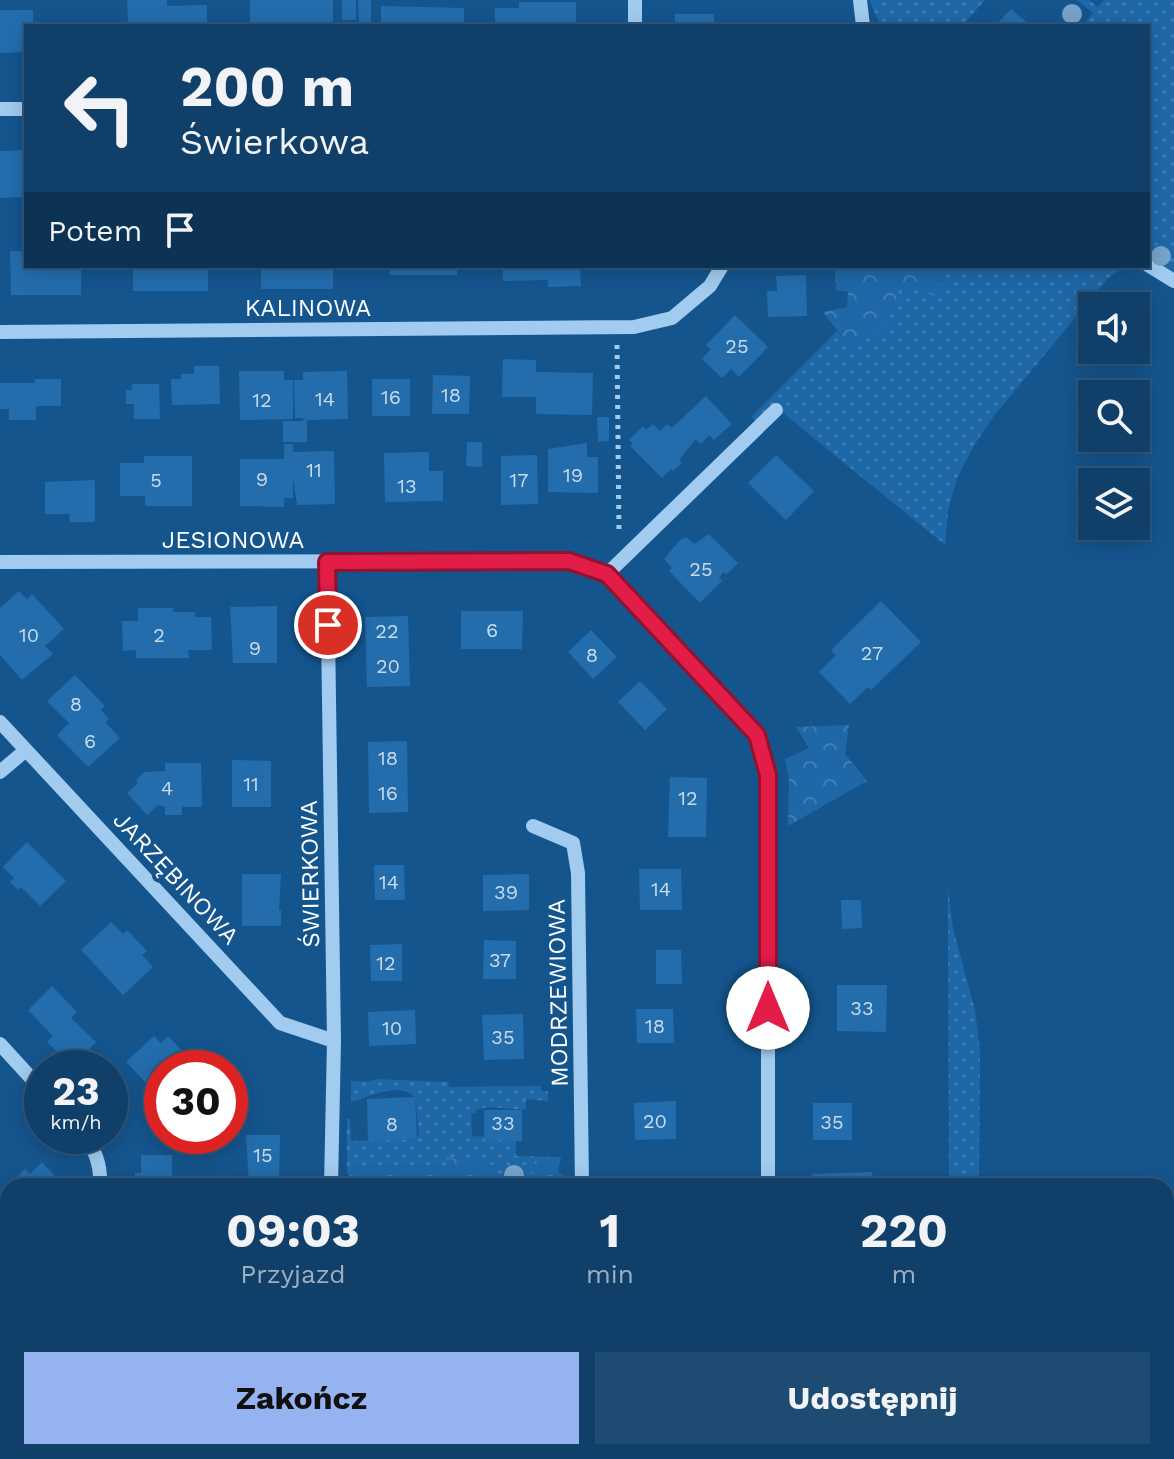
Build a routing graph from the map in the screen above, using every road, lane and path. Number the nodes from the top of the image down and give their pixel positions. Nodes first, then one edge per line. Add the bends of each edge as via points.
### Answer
1 (635, 0) edge
2 (860, 0) edge
3 (635, 24) edge
4 (863, 24) edge
5 (0, 109) edge
6 (24, 109) edge
7 (1150, 266) edge
8 (721, 268) edge
9 (1174, 281) edge
10 (616, 328) junction
11 (0, 332) edge
12 (776, 410) dead end
13 (0, 562) edge
14 (327, 562) junction
15 (613, 569) junction
16 (0, 722) edge
17 (26, 750) junction
18 (0, 772) edge
19 (533, 826) dead end
20 (334, 1041) junction
21 (0, 1044) edge
22 (24, 1070) edge
23 (95, 1154) edge
24 (100, 1178) edge
25 (331, 1178) edge
26 (582, 1178) edge
27 (768, 1178) edge

1 - 3 street
2 - 4 street
5 - 6 street
7 - 9 street
8 - 10 street, KALINOWA via 710,286 672,318
10 - 11 street, KALINOWA
10 - 15 path
12 - 15 street
13 - 14 street, JESIONOWA
14 - 15 street, JESIONOWA via 569,561
14 - 20 street, ŚWIERKOWA
15 - 27 street, JESIONOWA via 757,735 768,775
16 - 17 street, JARZĘBINOWA
17 - 18 street
17 - 20 street, JARZĘBINOWA via 280,1023
19 - 26 street, MODRZEWIOWA via 573,843 578,873
20 - 25 street, ŚWIERKOWA
21 - 22 street
23 - 24 street

